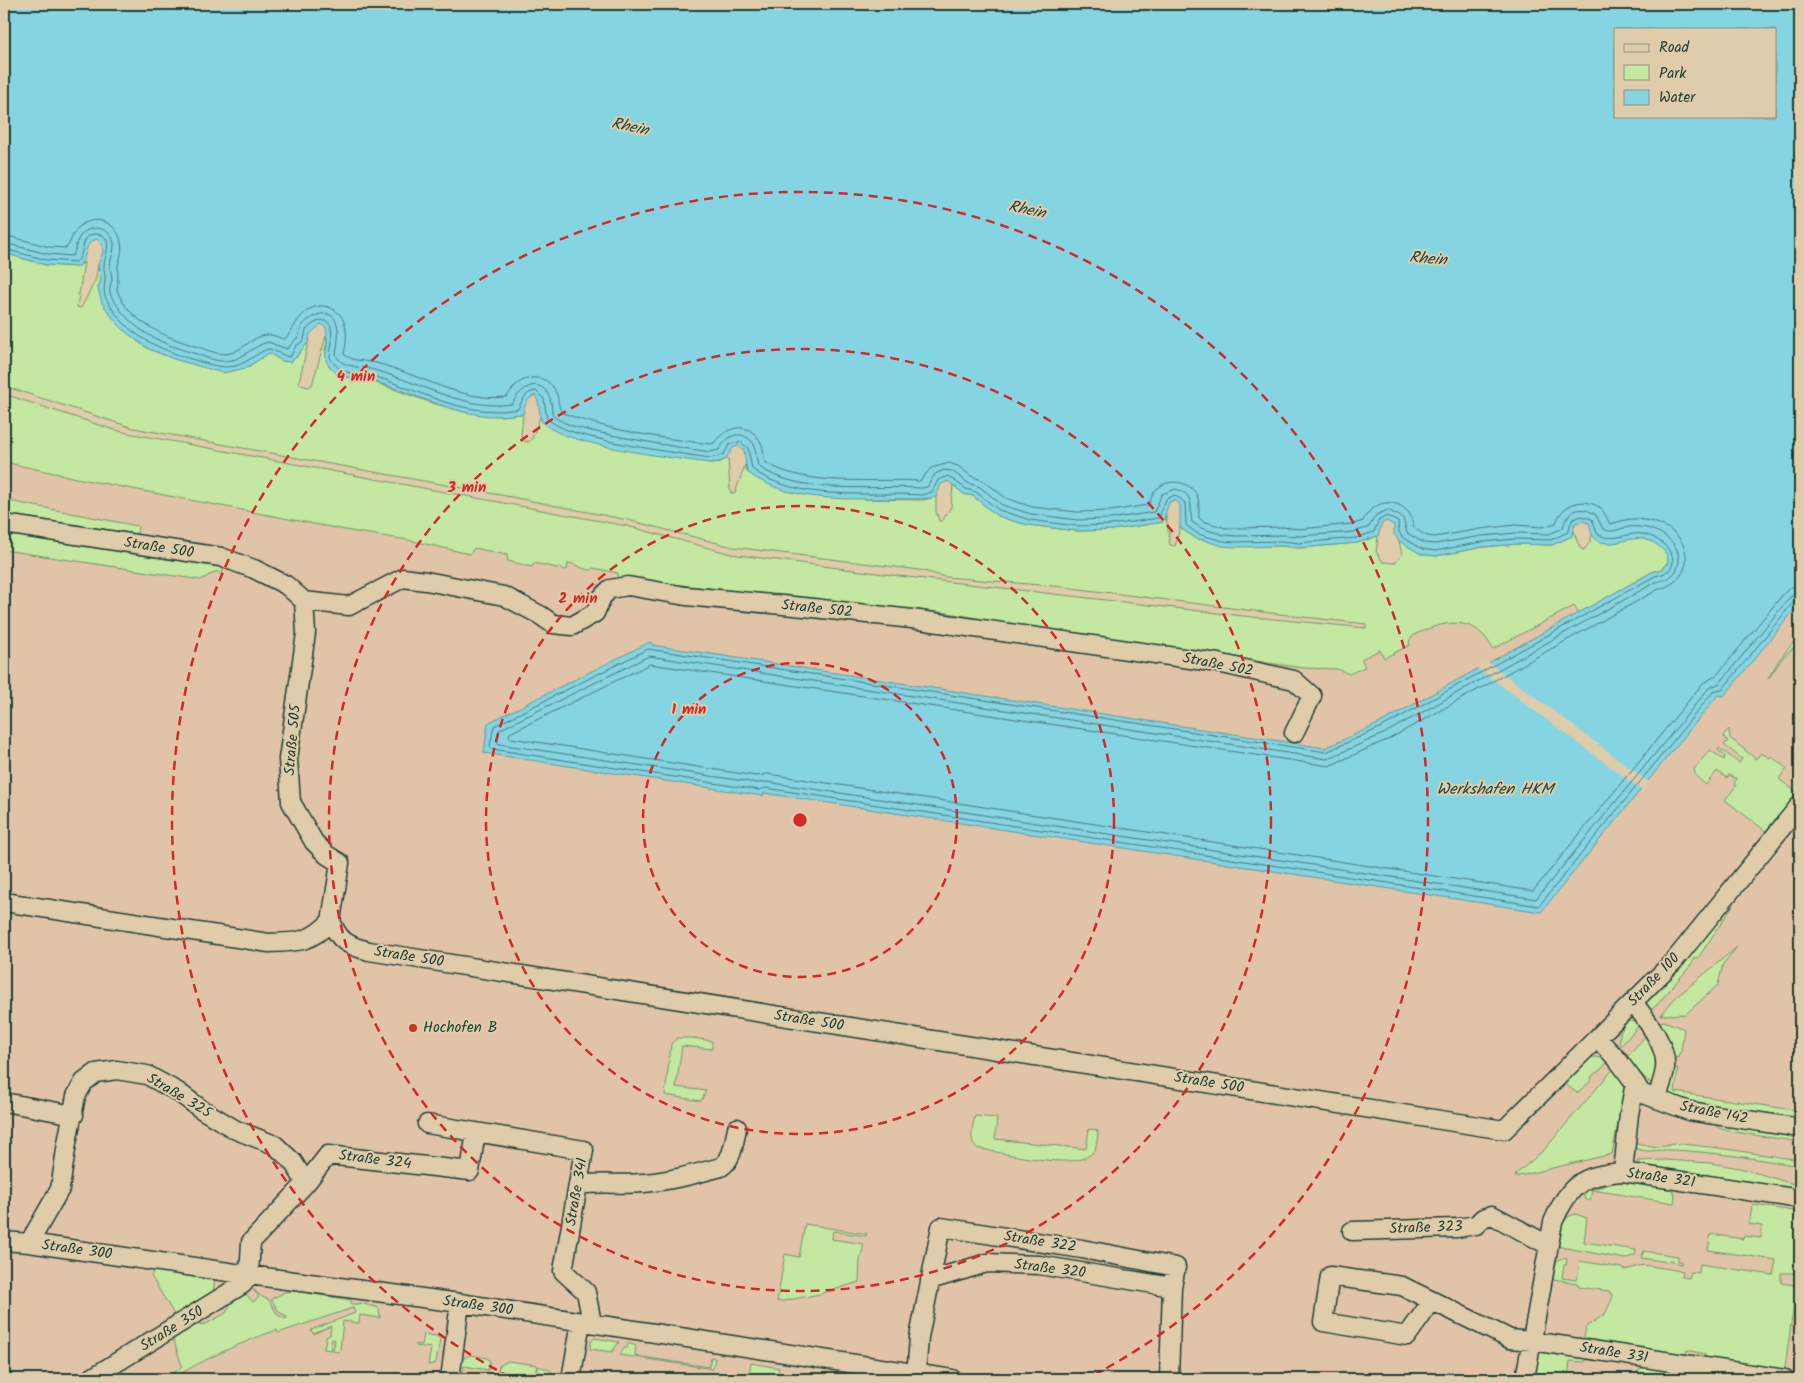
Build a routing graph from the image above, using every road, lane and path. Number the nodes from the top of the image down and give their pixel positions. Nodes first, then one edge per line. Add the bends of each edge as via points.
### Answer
1 (4, 524) edge
2 (304, 601) junction
3 (1294, 733) dead end
4 (1800, 805) edge
5 (4, 902) edge
6 (331, 921) junction
7 (1633, 1002) junction
8 (1597, 1038) junction
9 (1635, 1083) junction
10 (1657, 1098) junction
11 (4, 1102) edge
12 (74, 1114) junction
13 (427, 1124) dead end
14 (737, 1128) dead end
15 (1800, 1128) edge
16 (476, 1132) junction
17 (1623, 1172) junction
18 (306, 1183) junction
19 (578, 1185) junction
20 (1800, 1198) edge
21 (1352, 1231) dead end
22 (4, 1241) edge
23 (29, 1243) junction
24 (1548, 1245) junction
25 (249, 1275) junction
26 (930, 1280) junction
27 (1172, 1287) junction
28 (1432, 1301) junction
29 (460, 1303) junction
30 (587, 1322) junction
31 (1532, 1341) junction
32 (920, 1374) junction
33 (90, 1379) edge
34 (450, 1379) edge
35 (571, 1379) edge
36 (952, 1379) edge
37 (1169, 1379) edge
38 (1525, 1379) edge
39 (1785, 1379) edge

1 - 2 street, Straße 500 via 221,557 286,585
2 - 3 street, Straße 502 via 349,606 403,578 504,596 553,624 572,626 596,613 602,597 610,589 628,586 686,596 912,619 1218,663 1294,680 1312,696
2 - 6 street, Straße 505 via 306,633 288,774 291,802 302,825 314,842 340,863
4 - 7 street, Straße 100 via 1674,961
5 - 6 street via 269,943 299,942 320,933
6 - 8 street, Straße 500 via 337,936 348,944 369,951 1504,1130
7 - 8 street, Straße 100
7 - 10 street via 1665,1054
8 - 9 street
9 - 10 street, Straße 142 via 1641,1093
9 - 17 street
10 - 15 street, Straße 142 via 1689,1111
11 - 12 street
12 - 18 street, Straße 325 via 76,1096 84,1082 96,1073 117,1070 147,1075 236,1130 275,1145 293,1162
12 - 23 street, Straße 325 via 60,1189
13 - 16 street, Straße 341
14 - 19 street via 731,1154 727,1163 720,1167 662,1181
16 - 18 street, Straße 324 via 470,1171 328,1155
16 - 19 street, Straße 341 via 584,1150
17 - 20 street, Straße 321
17 - 24 street, Straße 321 via 1602,1174 1582,1181 1570,1191 1553,1222
18 - 25 street, Straße 324 via 251,1242
19 - 30 street, Straße 341 via 563,1271 586,1292
21 - 24 street, Straße 323 via 1457,1228 1476,1225 1492,1215
22 - 23 street, Straße 300
23 - 25 street, Straße 300
24 - 31 street, Straße 321
25 - 29 street, Straße 300
25 - 33 street, Straße 350 via 243,1284
26 - 27 street, Straße 320 via 987,1264 1039,1265
26 - 27 street, Straße 322 via 941,1227 1176,1267
26 - 32 street, Straße 322 via 919,1337
27 - 37 street, Straße 322
28 - 28 street via 1407,1336 1323,1322 1330,1276 1402,1286
28 - 31 street via 1510,1339
29 - 30 street, Straße 300
29 - 34 street
30 - 32 street, Straße 300
30 - 35 street
31 - 38 street, Straße 321
31 - 39 street, Straße 331
32 - 36 street, Straße 300

